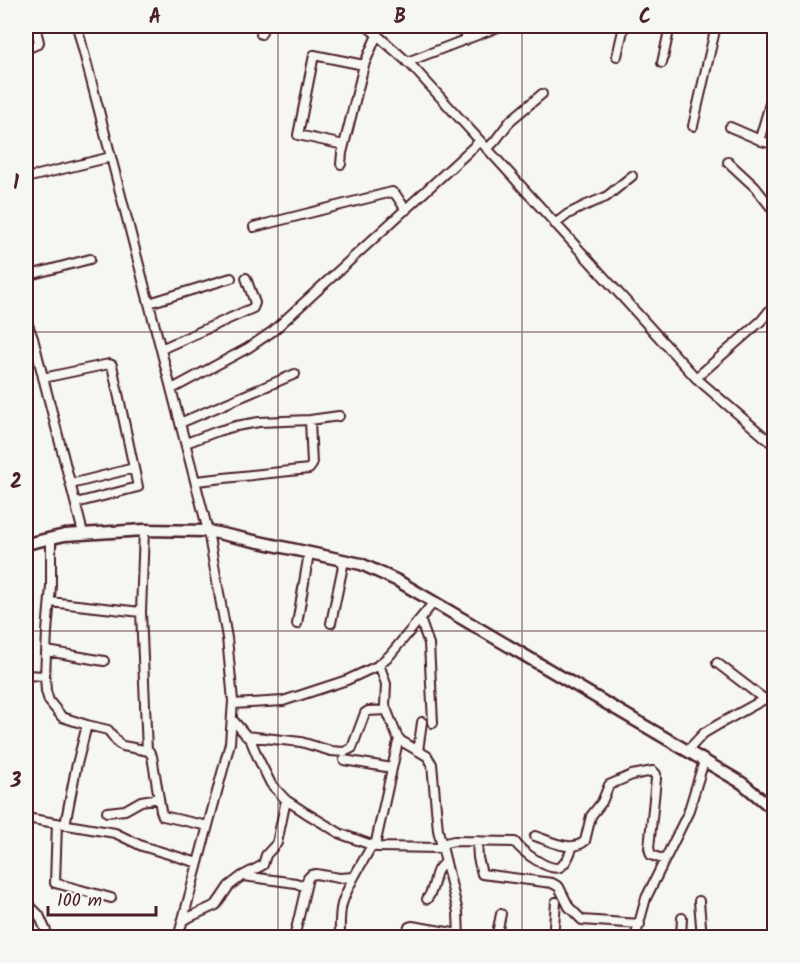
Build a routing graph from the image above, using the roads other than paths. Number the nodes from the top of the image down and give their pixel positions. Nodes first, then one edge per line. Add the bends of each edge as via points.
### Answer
1 (34, 26) edge
2 (77, 26) edge
3 (264, 26) edge
4 (367, 26) edge
5 (466, 26) edge
6 (501, 26) edge
7 (624, 26) edge
8 (670, 26) edge
9 (716, 26) edge
10 (261, 34) dead end
11 (378, 35) junction
12 (466, 40) junction
13 (26, 48) edge
14 (617, 56) dead end
15 (407, 62) junction
16 (662, 63) dead end
17 (364, 65) junction
18 (774, 90) edge
19 (542, 94) dead end
20 (693, 126) dead end
21 (730, 127) dead end
22 (760, 140) junction
23 (480, 141) junction
24 (774, 144) edge
25 (344, 145) junction
26 (487, 149) junction
27 (111, 157) junction
28 (728, 162) dead end
29 (341, 164) dead end
30 (632, 176) dead end
31 (26, 178) edge
32 (406, 210) junction
33 (774, 211) edge
34 (555, 224) junction
35 (254, 227) dead end
36 (90, 259) dead end
37 (26, 276) edge
38 (231, 278) dead end
39 (246, 278) dead end
40 (149, 303) junction
41 (774, 305) edge
42 (26, 320) edge
43 (161, 349) junction
44 (295, 374) dead end
45 (43, 378) junction
46 (696, 378) junction
47 (172, 389) junction
48 (339, 416) dead end
49 (310, 420) junction
50 (180, 423) junction
51 (186, 443) junction
52 (774, 445) edge
53 (134, 468) junction
54 (196, 482) junction
55 (71, 484) junction
56 (76, 503) junction
57 (144, 530) junction
58 (208, 531) junction
59 (83, 534) junction
60 (51, 538) junction
61 (26, 544) edge
62 (309, 553) junction
63 (344, 561) junction
64 (50, 602) junction
65 (434, 602) junction
66 (141, 612) junction
67 (420, 619) junction
68 (331, 623) dead end
69 (297, 624) dead end
70 (47, 651) junction
71 (104, 661) dead end
72 (717, 663) dead end
73 (380, 664) junction
74 (26, 675) edge
75 (45, 676) junction
76 (774, 694) edge
77 (764, 699) junction
78 (233, 704) junction
79 (386, 710) junction
80 (232, 719) junction
81 (422, 722) dead end
82 (433, 723) dead end
83 (87, 725) junction
84 (246, 736) junction
85 (399, 739) junction
86 (147, 751) junction
87 (418, 751) junction
88 (687, 751) junction
89 (344, 760) dead end
90 (704, 760) junction
91 (392, 768) junction
92 (159, 798) junction
93 (286, 800) junction
94 (774, 810) edge
95 (108, 812) dead end
96 (26, 818) edge
97 (61, 824) junction
98 (208, 826) junction
99 (535, 836) dead end
100 (477, 841) junction
101 (374, 846) junction
102 (442, 846) junction
103 (573, 846) junction
104 (665, 860) junction
105 (198, 863) junction
106 (446, 863) junction
107 (242, 876) junction
108 (354, 877) junction
109 (306, 883) junction
110 (111, 898) dead end
111 (428, 899) dead end
112 (699, 901) dead end
113 (26, 902) edge
114 (556, 902) dead end
115 (501, 914) dead end
116 (682, 918) dead end
117 (183, 920) junction
118 (640, 924) junction
119 (459, 936) edge
120 (49, 938) edge
121 (178, 938) edge
122 (294, 938) edge
123 (340, 938) edge
124 (405, 938) edge
125 (496, 938) edge
126 (553, 938) edge
127 (635, 938) edge
128 (681, 938) edge
129 (702, 938) edge

1 - 13 street via 39,42
2 - 27 street
3 - 10 street
4 - 11 street
5 - 12 street
6 - 12 street
7 - 14 street
8 - 16 street
9 - 20 street
11 - 15 street
11 - 17 street
12 - 15 street
15 - 23 street
17 - 25 street
17 - 25 street via 314,55 298,135
18 - 22 street
19 - 26 street via 511,120
21 - 22 street
22 - 24 street
23 - 26 street
23 - 32 street
25 - 29 street
26 - 34 street
27 - 31 street
27 - 40 street
28 - 33 street via 769,199
30 - 34 street via 606,197
32 - 35 street via 392,192
32 - 47 street via 273,331
34 - 46 street
36 - 37 street
38 - 40 street
39 - 43 street via 255,303 253,308
40 - 43 street
41 - 46 street
42 - 45 street
43 - 47 street
44 - 50 street
45 - 53 street via 111,364
45 - 55 street
46 - 52 street
47 - 50 street
48 - 49 street
49 - 51 street via 236,426
49 - 54 street via 309,470
50 - 51 street
51 - 54 street
53 - 55 street
53 - 56 street via 137,488
54 - 58 street
55 - 56 street
56 - 59 street
57 - 58 main road
57 - 59 main road
57 - 66 street
58 - 62 main road
58 - 78 street via 227,638
59 - 60 main road
60 - 61 main road
60 - 64 street
62 - 63 main road
62 - 69 street
63 - 65 main road via 361,564
63 - 68 street
64 - 66 street
64 - 70 street
65 - 67 street
65 - 88 main road
66 - 86 street
67 - 73 street
67 - 82 street via 429,644
70 - 71 street
70 - 75 street
72 - 77 street
73 - 78 street via 347,680 283,701
73 - 79 street via 386,684
74 - 75 street
75 - 83 street via 49,701 56,711
76 - 77 street
77 - 88 street via 712,728
78 - 80 street
79 - 84 street via 365,713 352,748 344,752
79 - 85 street
80 - 84 street
80 - 98 street via 230,743
81 - 87 street
83 - 86 street via 108,730 123,746
83 - 97 street
84 - 93 street via 271,784
85 - 87 street
85 - 91 street
86 - 92 street via 152,756
87 - 102 street via 432,764
88 - 90 main road
89 - 91 street
90 - 94 main road via 742,783
90 - 104 street via 688,813
91 - 101 street
92 - 95 street
92 - 98 street via 163,816
93 - 101 street via 341,834
93 - 107 street via 277,843 263,865
96 - 97 street
97 - 105 street via 115,833 142,846
97 - 110 street via 55,883
98 - 105 street
99 - 103 street
100 - 102 street via 454,841
100 - 103 street via 515,842 552,868 565,862
100 - 118 street via 482,874 559,886 569,907 582,920
101 - 102 street
101 - 108 street
102 - 106 street
103 - 104 street via 585,841 591,816 609,785 652,771 656,779 649,848 651,855
104 - 118 street via 646,898
105 - 117 street
106 - 111 street via 436,871
106 - 119 street via 458,912
107 - 109 street
107 - 117 street via 229,886 216,905
108 - 109 street via 316,874
108 - 123 street via 342,903
109 - 122 street
112 - 129 street
113 - 120 street via 39,915
114 - 126 street
115 - 125 street
116 - 128 street
117 - 121 street
118 - 127 street
119 - 124 street via 411,926

